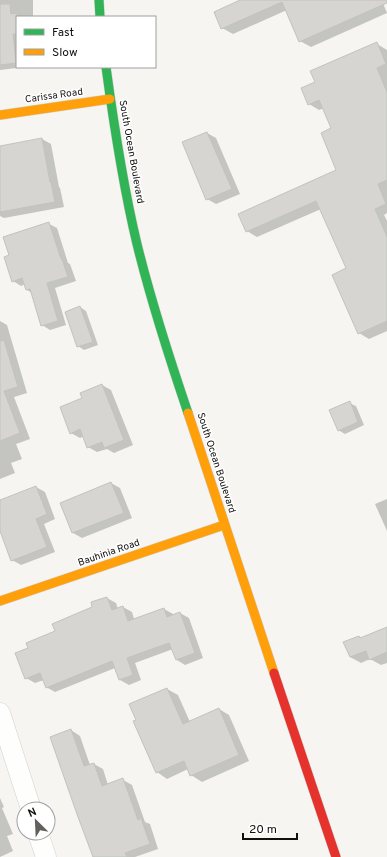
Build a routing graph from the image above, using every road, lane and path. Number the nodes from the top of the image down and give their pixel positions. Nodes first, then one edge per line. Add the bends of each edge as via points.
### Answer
1 (99, 0) edge
2 (100, 16) edge
3 (106, 68) edge
4 (110, 99) junction
5 (0, 115) edge
6 (224, 525) junction
7 (0, 601) edge
8 (0, 713) edge
9 (28, 801) edge
10 (41, 841) edge
11 (46, 857) edge
12 (336, 857) edge

1 - 2 main road
3 - 4 main road, South Ocean Boulevard
4 - 5 main road, Carissa Road
4 - 6 main road, South Ocean Boulevard via 123,178 143,267
6 - 7 main road, Bauhinia Road
6 - 12 main road, South Ocean Boulevard
8 - 9 street
10 - 11 street

